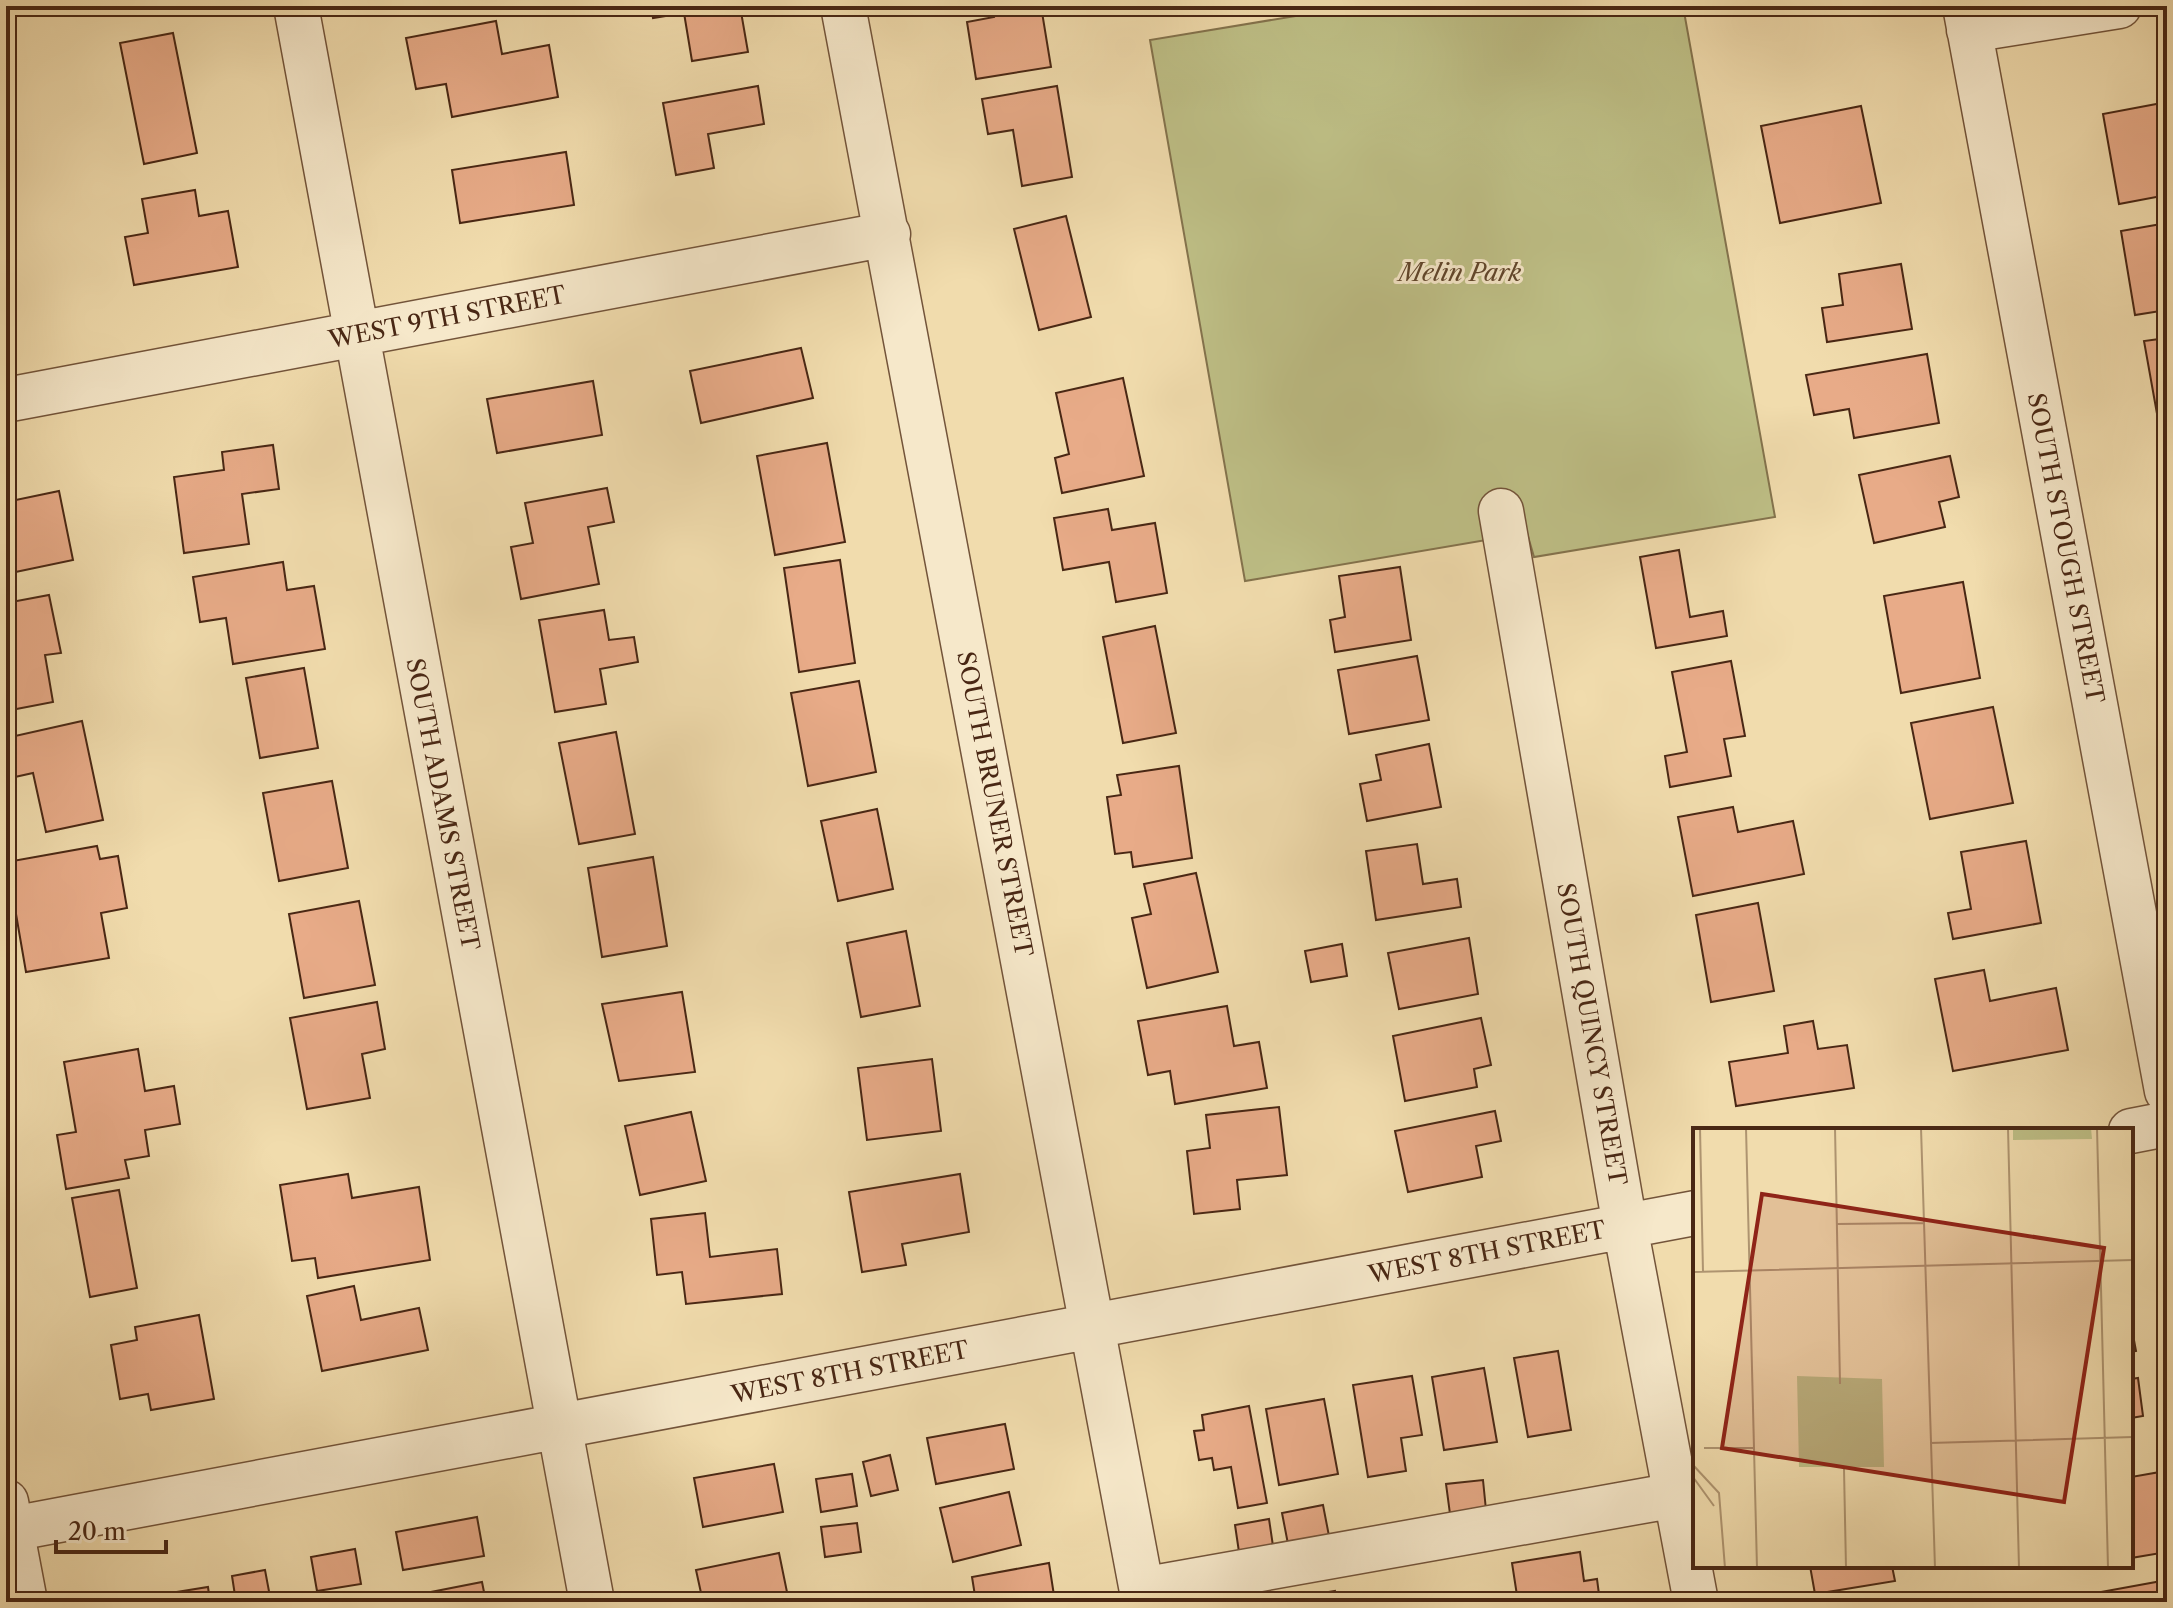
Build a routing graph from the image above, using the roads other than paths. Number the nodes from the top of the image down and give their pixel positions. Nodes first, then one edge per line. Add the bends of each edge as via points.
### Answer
1 (296, 6) edge
2 (843, 6) edge
3 (2119, 6) edge
4 (1967, 18) edge
5 (888, 234) junction
6 (354, 335) junction
7 (6, 400) edge
8 (1501, 511) dead end
9 (2167, 1091) edge
10 (2167, 1124) edge
11 (2133, 1131) edge
12 (1693, 1213) edge
13 (1625, 1226) junction
14 (1092, 1326) junction
15 (559, 1426) junction
16 (1676, 1495) junction
17 (8, 1520) edge
18 (1143, 1596) edge
19 (25, 1602) edge
20 (592, 1602) edge
21 (1696, 1602) edge

1 - 6 street, SOUTH ADAMS STREET
2 - 5 street, SOUTH BRUNER STREET
3 - 4 street
4 - 9 street, SOUTH STOUGH STREET
5 - 6 street, WEST 9TH STREET
5 - 14 street, SOUTH BRUNER STREET
6 - 7 street, WEST 9TH STREET
6 - 15 street, SOUTH ADAMS STREET
8 - 13 street, SOUTH QUINCY STREET
10 - 11 street
12 - 13 street, WEST 8TH STREET
13 - 14 street, WEST 8TH STREET
13 - 16 street, SOUTH QUINCY STREET
14 - 15 street, WEST 8TH STREET
14 - 18 street, SOUTH BRUNER STREET
15 - 17 street, WEST 8TH STREET
15 - 20 street, SOUTH ADAMS STREET
16 - 18 street
16 - 21 street, SOUTH QUINCY STREET
17 - 19 street

